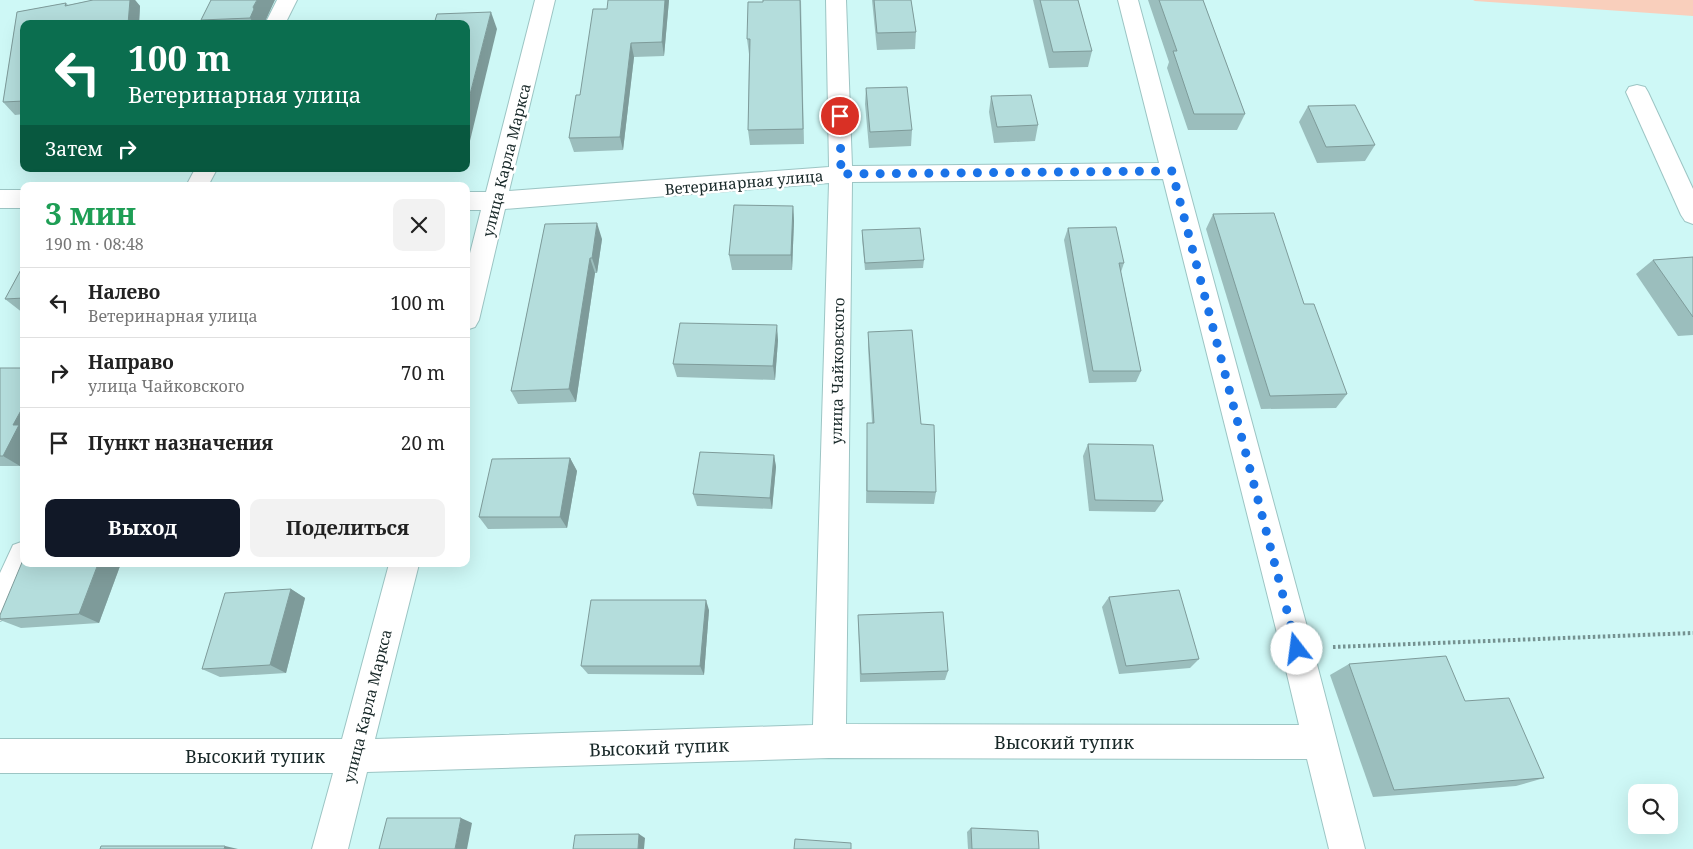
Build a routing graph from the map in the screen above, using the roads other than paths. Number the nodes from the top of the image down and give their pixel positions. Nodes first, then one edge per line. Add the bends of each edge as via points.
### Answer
1 (287, 0) edge
2 (545, 0) edge
3 (836, 0) edge
4 (1128, 0) edge
5 (277, 20) edge
6 (1637, 92) dead end
7 (1172, 171) junction
8 (841, 174) junction
9 (0, 199) edge
10 (20, 200) edge
11 (470, 201) edge
12 (497, 201) junction
13 (1693, 215) edge
14 (470, 305) edge
15 (20, 564) edge
16 (403, 567) edge
17 (0, 606) edge
18 (829, 742) junction
19 (1319, 742) junction
20 (0, 756) edge
21 (354, 756) junction
22 (330, 849) edge
23 (1348, 849) edge

1 - 5 street
2 - 12 street, улица Карла Маркса
3 - 8 street, улица Чайковского
4 - 7 street
6 - 13 street
7 - 8 street, Ветеринарная улица
7 - 19 street
8 - 12 street, Ветеринарная улица
8 - 18 street, улица Чайковского
9 - 10 street
11 - 12 street, Ветеринарная улица
12 - 14 street, улица Карла Маркса
15 - 17 street
16 - 21 street, улица Карла Маркса
18 - 19 street, Высокий тупик
18 - 21 street, Высокий тупик
19 - 23 street
20 - 21 street, Высокий тупик
21 - 22 street, улица Карла Маркса

